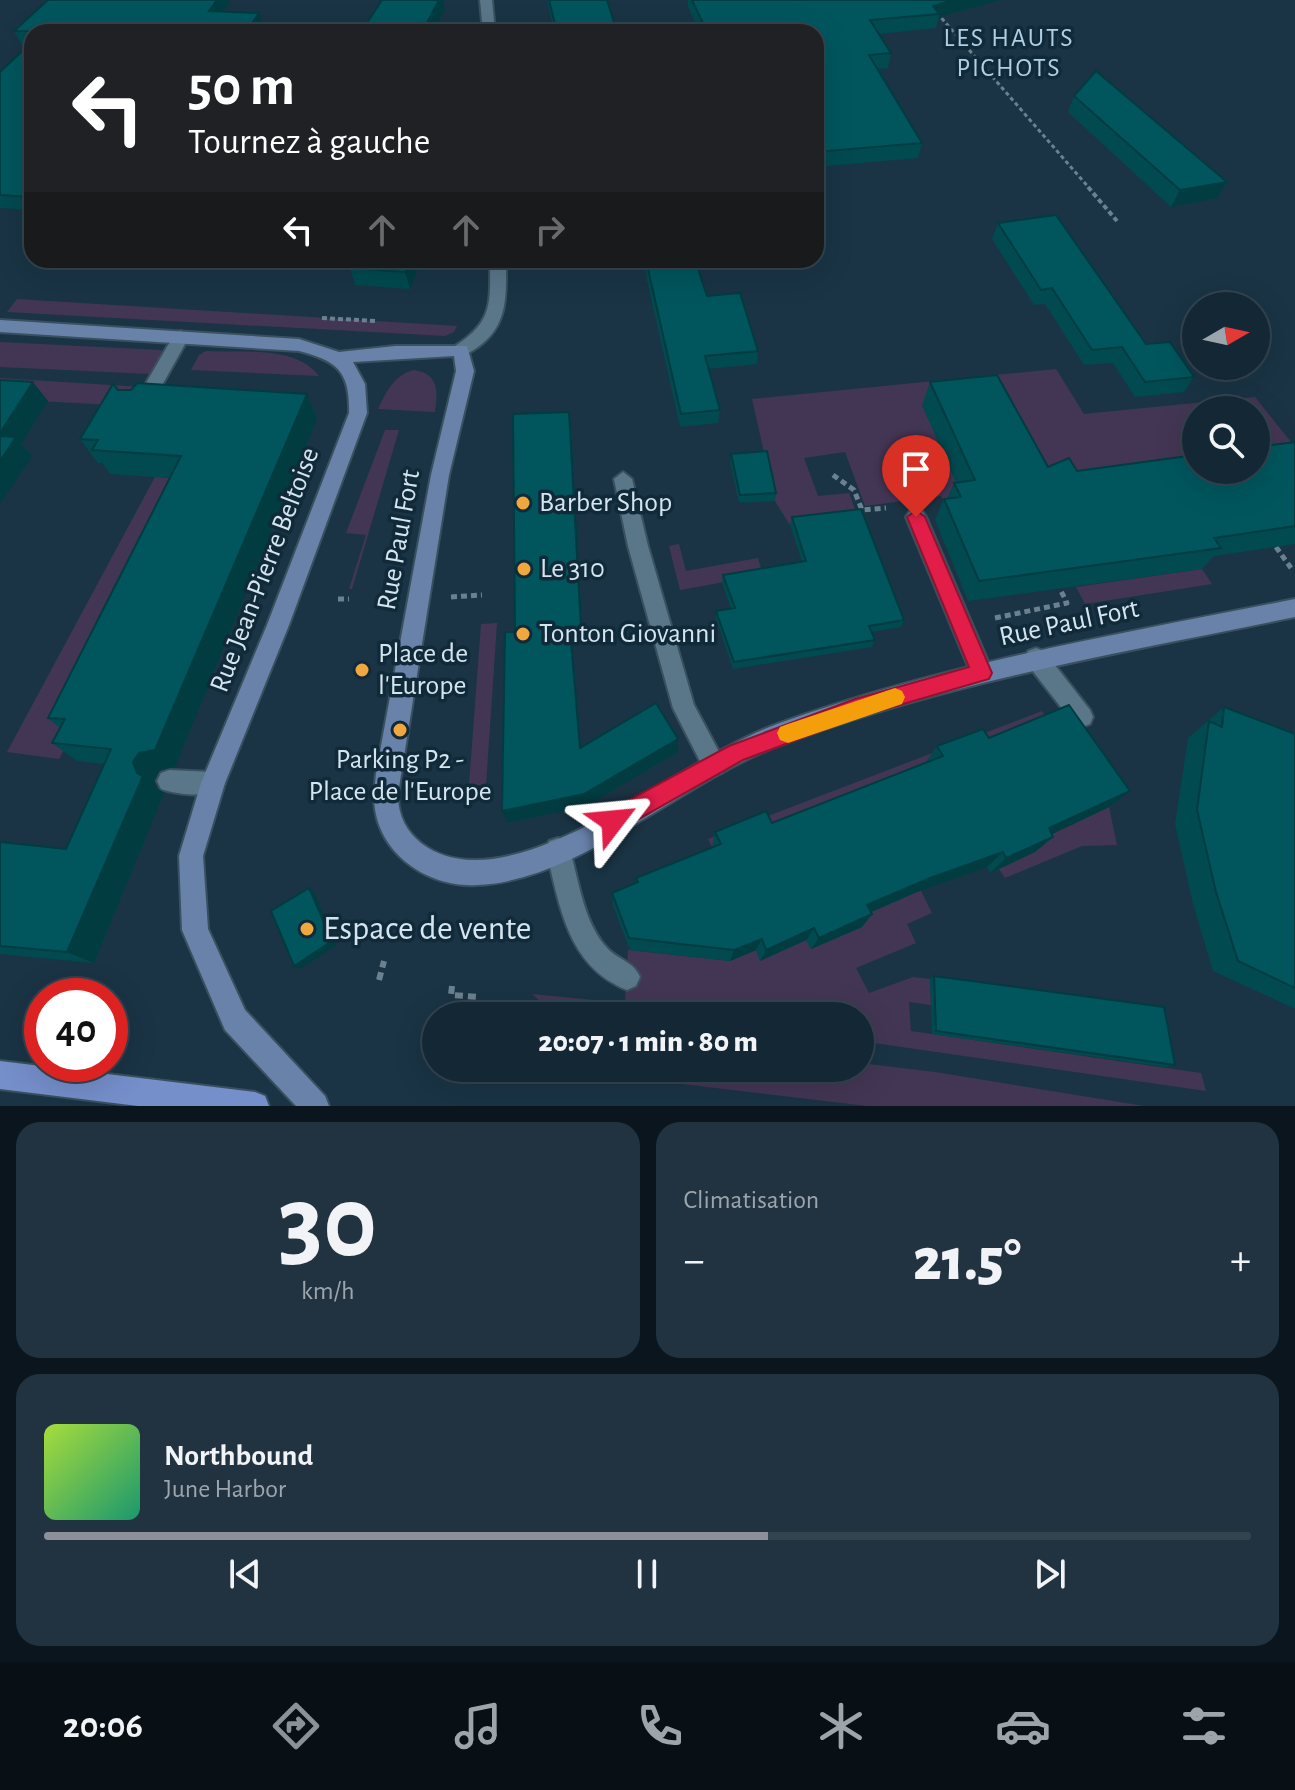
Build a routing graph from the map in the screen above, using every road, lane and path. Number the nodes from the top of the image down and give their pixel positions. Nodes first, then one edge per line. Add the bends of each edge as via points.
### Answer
1 (486, 0) edge
2 (935, 11) edge
3 (488, 24) edge
4 (1117, 221) dead end
5 (498, 268) edge
6 (0, 326) edge
7 (181, 337) junction
8 (461, 350) junction
9 (339, 358) junction
10 (141, 407) edge
11 (623, 479) dead end
12 (916, 517) dead end
13 (1276, 547) edge
14 (1291, 568) dead end
15 (1060, 589) edge
16 (482, 595) dead end
17 (446, 598) dead end
18 (338, 599) dead end
19 (349, 599) dead end
20 (1295, 608) edge
21 (992, 626) dead end
22 (1036, 658) junction
23 (982, 673) junction
24 (1082, 717) edge
25 (714, 765) junction
26 (169, 781) dead end
27 (213, 783) junction
28 (558, 850) junction
29 (384, 961) dead end
30 (627, 977) dead end
31 (379, 980) dead end
32 (452, 986) dead end
33 (480, 997) dead end
34 (0, 1075) edge
35 (255, 1106) edge
36 (315, 1106) edge

1 - 3 street
2 - 4 path
5 - 8 street via 494,324
6 - 7 street
7 - 9 street via 299,345
7 - 10 street
8 - 9 street
8 - 28 street, Rue Paul Fort via 465,371 440,475 388,773 387,813 401,843 431,867 477,873 514,868
9 - 27 street, Rue Jean-Pierre Beltoise via 360,390 358,413
11 - 25 street via 684,708
12 - 23 street
13 - 14 path
15 - 21 path via 1067,603 989,620
16 - 17 path
18 - 19 path
20 - 22 street, Rue Paul Fort
22 - 23 street, Rue Paul Fort
22 - 24 street
23 - 25 street, Rue Paul Fort via 855,708
25 - 28 street, Rue Paul Fort
26 - 27 street
27 - 36 street, Rue Jean-Pierre Beltoise via 191,856 195,930 235,1020
28 - 30 street via 578,924 599,958
29 - 31 path
32 - 33 path via 451,995
34 - 35 main road

